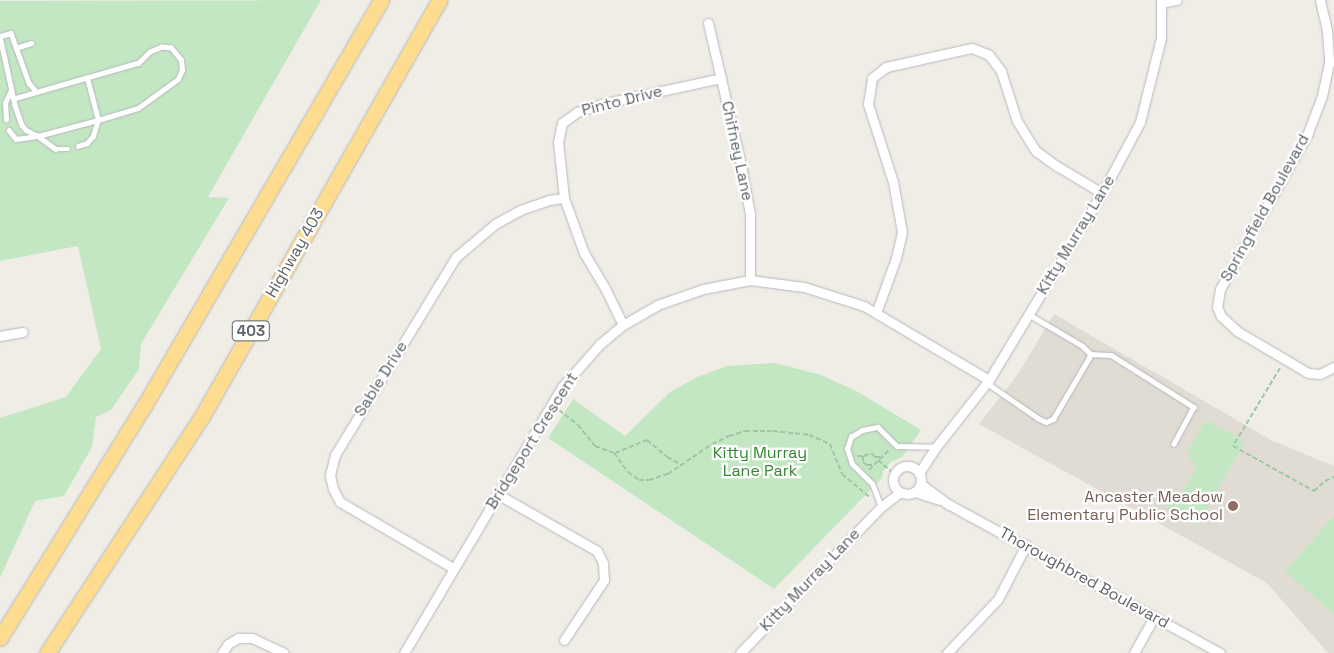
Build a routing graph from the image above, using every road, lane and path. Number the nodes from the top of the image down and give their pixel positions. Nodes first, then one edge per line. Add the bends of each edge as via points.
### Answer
1 (381, 0) edge
2 (439, 0) edge
3 (1177, 0) edge
4 (1320, 0) edge
5 (1161, 2) edge
6 (708, 23) dead end
7 (0, 36) edge
8 (31, 43) dead end
9 (16, 48) junction
10 (87, 78) junction
11 (722, 78) junction
12 (11, 88) junction
13 (36, 91) junction
14 (14, 99) junction
15 (6, 120) dead end
16 (98, 120) junction
17 (9, 130) dead end
18 (38, 136) junction
19 (78, 146) dead end
20 (68, 149) dead end
21 (1102, 192) junction
22 (564, 198) junction
23 (750, 280) junction
24 (876, 313) junction
25 (1028, 314) junction
26 (623, 325) junction
27 (23, 332) dead end
28 (0, 336) edge
29 (1090, 354) junction
30 (1285, 360) junction
31 (1334, 367) edge
32 (988, 382) junction
33 (552, 404) junction
34 (895, 443) junction
35 (1174, 444) dead end
36 (936, 447) junction
37 (614, 453) junction
38 (863, 456) junction
39 (882, 457) junction
40 (878, 460) junction
41 (851, 461) junction
42 (682, 465) junction
43 (874, 465) junction
44 (915, 470) junction
45 (894, 474) junction
46 (863, 476) junction
47 (1334, 478) edge
48 (894, 484) junction
49 (921, 484) junction
50 (900, 492) junction
51 (915, 492) junction
52 (500, 495) junction
53 (948, 504) junction
54 (881, 507) junction
55 (1026, 545) junction
56 (453, 568) junction
57 (1154, 617) junction
58 (0, 638) edge
59 (564, 640) dead end
60 (47, 653) edge
61 (222, 653) edge
62 (284, 653) edge
63 (404, 653) edge
64 (740, 653) edge
65 (947, 653) edge
66 (1134, 653) edge
67 (1220, 653) edge

1 - 58 highway via 144,406
2 - 60 highway, Highway 403 / 403 via 201,418
3 - 5 street
4 - 30 street, Springfield Boulevard via 1327,31 1328,63 1322,96 1308,133 1220,289 1217,307 1221,316 1237,331
5 - 21 street, Kitty Murray Lane via 1161,38 1140,122
6 - 11 street, Chifney Lane
7 - 9 lane via 11,33
7 - 12 lane
8 - 9 lane
9 - 13 lane via 29,83
10 - 13 lane
10 - 16 lane
10 - 16 lane via 139,63 150,52 162,47 172,48 181,60 182,70 178,79 138,108
11 - 22 street, Pinto Drive via 601,104 577,112 562,123 558,142
11 - 23 street, Chifney Lane via 750,214
12 - 14 lane
12 - 15 lane via 5,103
13 - 14 lane
14 - 18 lane via 22,126
16 - 18 lane
16 - 19 lane via 93,136
17 - 18 lane via 16,139
18 - 20 lane via 56,149
21 - 24 street via 1036,151 1018,121 1002,71 989,55 972,48 886,67 872,78 868,104 893,182 902,232
21 - 25 street, Kitty Murray Lane
22 - 26 street, Pinto Drive via 584,254
22 - 56 street, Sable Drive via 520,210 495,224 456,257 334,455 330,475 340,502
23 - 24 street, Bridgeport Crescent via 804,287
23 - 26 street, Bridgeport Crescent via 703,289 657,305
24 - 32 street, Bridgeport Crescent
25 - 29 lane
25 - 32 street, Kitty Murray Lane
26 - 33 street, Bridgeport Crescent via 583,360
27 - 28 street
29 - 32 lane via 1050,422 1025,410
29 - 35 lane via 1111,355 1194,407
30 - 31 street, Springfield Boulevard via 1308,373 1320,374
30 - 47 path via 1233,446 1314,492 1325,481
32 - 36 street, Kitty Murray Lane
33 - 37 path via 595,446
33 - 52 street, Bridgeport Crescent
34 - 36 lane via 897,446
34 - 39 path
34 - 41 lane via 878,427 862,430 851,437 847,449
36 - 44 street, Kitty Murray Lane
37 - 42 path via 647,440
37 - 42 path via 628,472 639,480 668,474
38 - 39 path via 871,453
38 - 41 path via 855,456
38 - 43 path via 866,465
39 - 40 path
40 - 43 path
40 - 45 path
41 - 46 lane
42 - 54 path via 712,444 745,431 809,435 830,444 842,474
43 - 46 path
44 - 45 street via 902,467
44 - 49 street
45 - 48 street
46 - 54 lane via 872,484
48 - 50 street
48 - 54 street, Kitty Murray Lane
49 - 51 street
49 - 53 street, Thoroughbred Boulevard
50 - 51 street
50 - 54 street, Kitty Murray Lane
51 - 53 street, Thoroughbred Boulevard
52 - 56 street, Bridgeport Crescent
52 - 59 street via 597,551 603,563 604,580
53 - 55 street, Thoroughbred Boulevard
54 - 64 street, Kitty Murray Lane
55 - 57 street, Thoroughbred Boulevard
55 - 65 street via 998,599
56 - 63 street, Bridgeport Crescent
57 - 66 street
57 - 67 street, Thoroughbred Boulevard
61 - 62 street via 238,638 252,638

